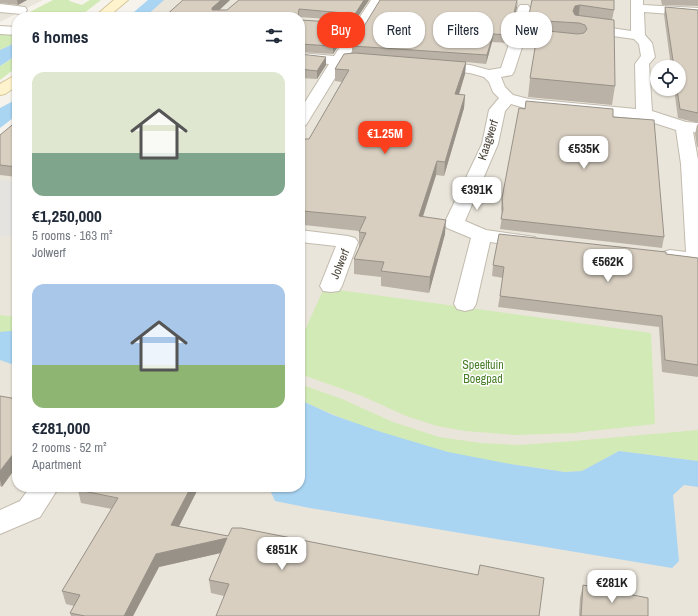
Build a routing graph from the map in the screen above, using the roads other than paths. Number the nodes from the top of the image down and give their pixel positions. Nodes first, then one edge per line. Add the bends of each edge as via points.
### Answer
1 (122, 0) edge
2 (377, 0) edge
3 (637, 4) edge
4 (0, 8) edge
5 (524, 8) dead end
6 (21, 10) dead end
7 (106, 12) edge
8 (523, 12) edge
9 (698, 12) edge
10 (365, 19) edge
11 (578, 28) edge
12 (0, 30) edge
13 (12, 31) edge
14 (638, 36) junction
15 (346, 48) edge
16 (515, 48) edge
17 (305, 57) edge
18 (338, 60) junction
19 (387, 62) edge
20 (425, 65) edge
21 (489, 74) junction
22 (12, 83) edge
23 (0, 91) edge
24 (508, 98) junction
25 (305, 114) edge
26 (644, 114) junction
27 (691, 128) edge
28 (696, 219) edge
29 (482, 235) junction
30 (305, 237) edge
31 (548, 243) edge
32 (655, 255) edge
33 (330, 286) dead end
34 (465, 304) dead end
35 (42, 492) edge
36 (0, 523) edge

1 - 7 street
2 - 10 street
3 - 9 street
3 - 14 street
4 - 6 street
5 - 8 street
11 - 14 street
12 - 13 street
14 - 26 street via 645,43 648,57 642,64
15 - 18 street
16 - 21 street via 507,72
17 - 18 street
18 - 19 street
18 - 25 street
20 - 21 street via 470,69
21 - 24 street via 496,80 498,89
22 - 23 street
24 - 26 street via 528,104
24 - 29 street, Kaagwerf via 497,110 490,144 454,224
26 - 27 street
27 - 28 street via 690,164
28 - 32 street via 697,259
29 - 31 street, Kaagwerf
29 - 34 street
30 - 33 street, Jolwerf via 348,242
35 - 36 street via 30,509

